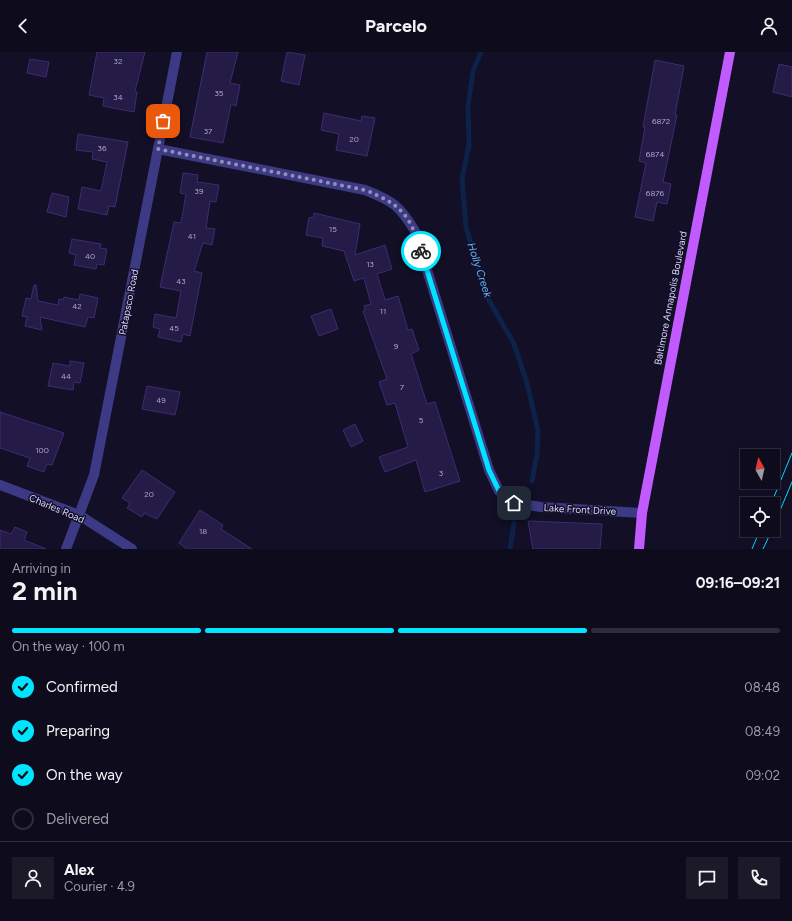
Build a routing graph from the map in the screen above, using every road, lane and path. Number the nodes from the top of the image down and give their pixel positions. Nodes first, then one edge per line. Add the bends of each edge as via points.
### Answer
1 (177, 52) edge
2 (730, 52) edge
3 (158, 149) junction
4 (0, 485) edge
5 (642, 513) junction
6 (78, 515) junction
7 (66, 549) edge
8 (132, 549) edge
9 (639, 549) edge

1 - 3 street, Patapsco Road
2 - 5 main road, Baltimore Annapolis Boulevard
3 - 5 street, Lake Front Drive via 365,190 387,199 404,211 415,231 489,470 499,491 514,503 540,508
3 - 6 street, Patapsco Road via 94,475
4 - 6 street, Charles Road
5 - 9 main road, Baltimore Annapolis Boulevard
6 - 7 street, Patapsco Road
6 - 8 street, Charles Road

